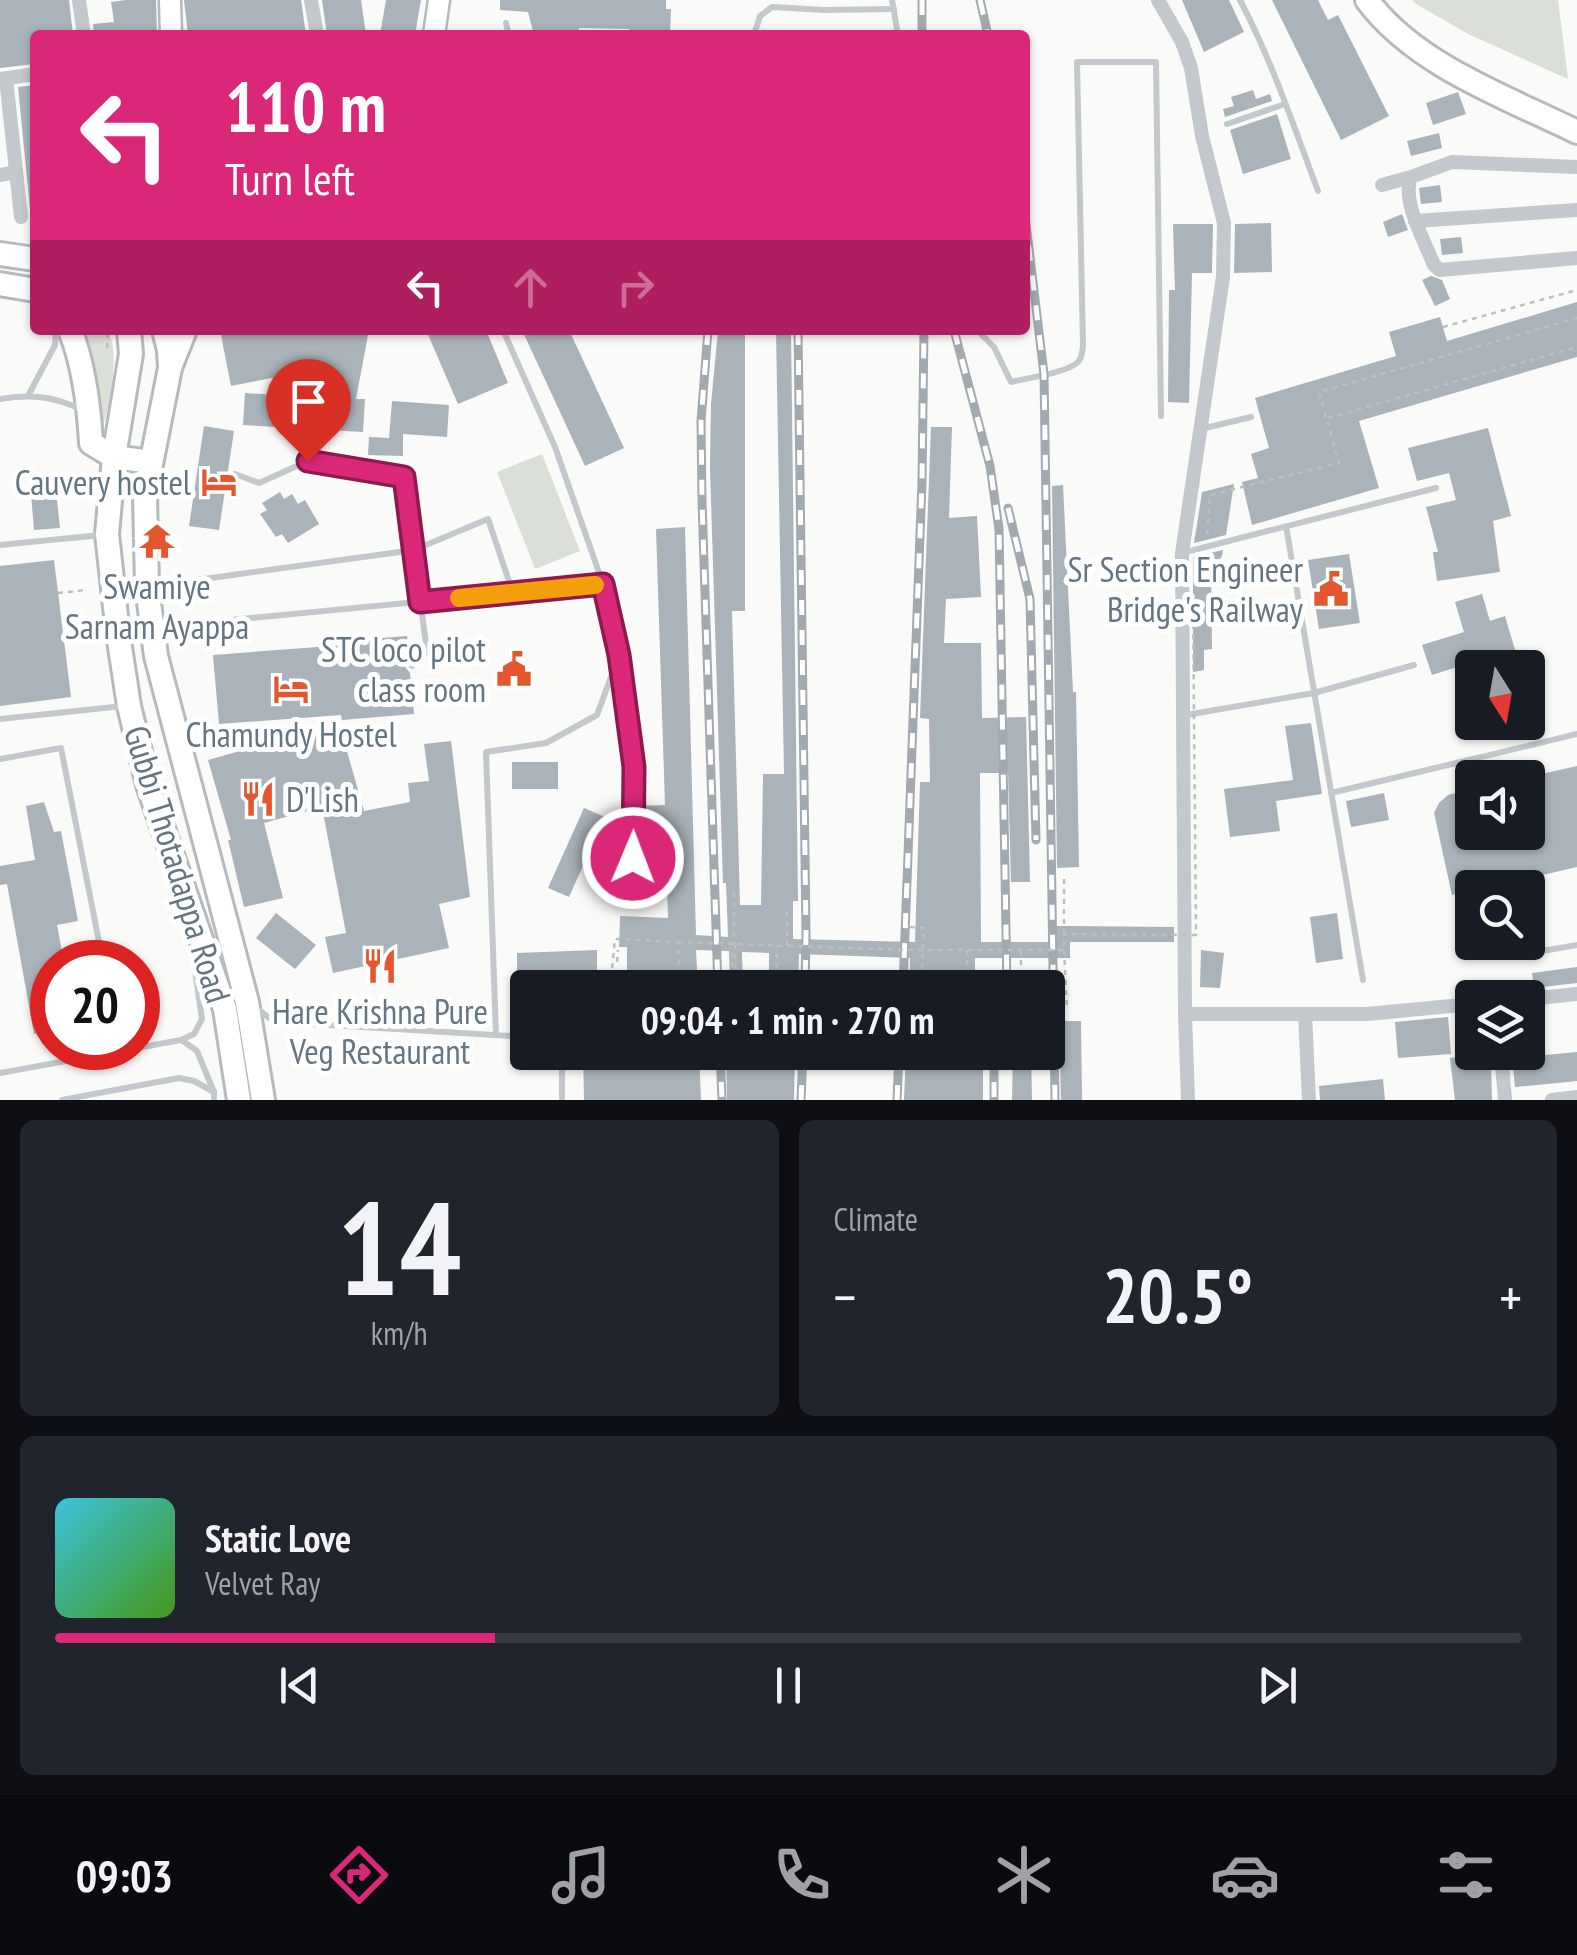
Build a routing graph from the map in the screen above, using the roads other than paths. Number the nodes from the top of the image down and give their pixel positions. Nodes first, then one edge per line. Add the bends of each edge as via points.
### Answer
1 (78, 0) edge
2 (170, 0) edge
3 (311, 0) edge
4 (439, 0) edge
5 (1158, 0) edge
6 (1240, 0) edge
7 (1367, 0) edge
8 (1378, 0) edge
9 (893, 4) edge
10 (506, 23) dead end
11 (83, 30) edge
12 (171, 30) edge
13 (315, 30) edge
14 (435, 30) edge
15 (508, 30) edge
16 (756, 30) edge
17 (897, 30) edge
18 (30, 75) edge
19 (3, 79) edge
20 (1286, 104) junction
21 (1577, 122) edge
22 (1227, 124) dead end
23 (1577, 132) edge
24 (1577, 167) edge
25 (16, 172) junction
26 (0, 174) edge
27 (1412, 177) junction
28 (1382, 185) dead end
29 (1318, 192) dead end
30 (1577, 210) edge
31 (21, 217) dead end
32 (1415, 221) junction
33 (0, 254) edge
34 (30, 258) edge
35 (1577, 258) edge
36 (56, 335) edge
37 (72, 335) edge
38 (121, 335) edge
39 (165, 335) edge
40 (183, 335) edge
41 (505, 335) edge
42 (983, 335) edge
43 (170, 368) junction
44 (30, 394) junction
45 (0, 399) edge
46 (1161, 416) dead end
47 (1251, 417) dead end
48 (90, 422) junction
49 (1200, 429) junction
50 (296, 435) dead end
51 (114, 458) junction
52 (308, 461) junction
53 (151, 462) junction
54 (235, 474) dead end
55 (1436, 488) dead end
56 (1286, 526) junction
57 (107, 534) junction
58 (0, 545) edge
59 (414, 550) junction
60 (1182, 553) junction
61 (603, 584) junction
62 (146, 587) junction
63 (513, 593) junction
64 (420, 602) junction
65 (152, 628) junction
66 (619, 655) junction
67 (1414, 665) dead end
68 (412, 666) dead end
69 (1314, 693) junction
70 (129, 706) junction
71 (1183, 716) junction
72 (0, 719) edge
73 (1577, 734) edge
74 (0, 759) edge
75 (1331, 793) junction
76 (180, 875) junction
77 (632, 889) dead end
78 (99, 940) edge
79 (1577, 945) edge
80 (1545, 951) edge
81 (1364, 980) dead end
82 (1577, 994) edge
83 (1545, 997) edge
84 (247, 1002) junction
85 (1455, 1006) edge
86 (1185, 1014) junction
87 (1304, 1014) junction
88 (496, 1035) junction
89 (510, 1036) edge
90 (182, 1040) junction
91 (160, 1043) edge
92 (30, 1067) edge
93 (562, 1070) edge
94 (1503, 1070) edge
95 (0, 1073) edge
96 (120, 1089) junction
97 (214, 1096) edge
98 (1577, 1097) edge
99 (72, 1099) edge
100 (62, 1100) edge
101 (123, 1100) edge
102 (239, 1100) edge
103 (262, 1100) edge
104 (562, 1100) edge
105 (1188, 1100) edge
106 (1309, 1100) edge
107 (1505, 1100) edge
108 (1552, 1100) edge

1 - 11 street
2 - 12 main road
3 - 13 street
4 - 14 main road
5 - 49 street via 1190,68 1224,222 1224,277
6 - 20 lane
7 - 23 main road via 1384,22 1444,66
8 - 21 main road via 1448,59
9 - 16 lane via 772,7
9 - 17 lane
10 - 15 lane
18 - 19 street
19 - 25 street
20 - 22 lane
20 - 29 lane
24 - 27 street via 1452,162
25 - 26 street
25 - 31 street
27 - 28 street
27 - 32 street via 1407,186
30 - 32 street
32 - 35 street via 1440,270
33 - 34 main road
36 - 44 lane
37 - 48 main road
38 - 51 main road, Gubbi Thotadappa Road via 131,354
39 - 43 main road, Gubbi Thotadappa Road
40 - 43 main road
41 - 61 lane via 555,447
42 - 46 lane via 1011,382 1070,367 1082,355 1077,62 1156,62
43 - 53 main road, Gubbi Thotadappa Road
44 - 45 lane
44 - 48 lane via 80,408
47 - 49 lane
48 - 51 main road via 91,443
49 - 60 street
50 - 52 lane
51 - 53 main road
51 - 57 main road, Gubbi Thotadappa Road
52 - 54 lane via 258,483
52 - 59 lane via 404,477
53 - 62 main road, Gubbi Thotadappa Road
55 - 56 lane
56 - 60 lane
56 - 69 lane
57 - 58 lane
57 - 70 main road, Gubbi Thotadappa Road
59 - 62 lane
59 - 63 lane via 488,519
59 - 64 lane
60 - 71 street
61 - 63 lane
61 - 66 lane
62 - 65 main road, Gubbi Thotadappa Road
63 - 64 lane
64 - 65 lane
64 - 68 lane via 427,652
65 - 84 main road, Gubbi Thotadappa Road
66 - 77 lane via 634,767
66 - 88 lane via 597,715 546,743 486,752
67 - 69 lane
69 - 71 lane
69 - 75 lane
70 - 72 lane
70 - 76 main road, Gubbi Thotadappa Road
71 - 86 street
73 - 75 lane
74 - 78 lane via 61,748
75 - 81 lane
76 - 90 lane via 202,1019
76 - 102 main road, Gubbi Thotadappa Road via 225,1009
79 - 80 lane
82 - 83 street
84 - 88 lane via 269,1018 297,1023
84 - 103 main road, Gubbi Thotadappa Road
85 - 87 street
86 - 87 street
86 - 105 street
87 - 106 street
88 - 89 lane
90 - 91 lane
90 - 97 lane via 197,1051
92 - 95 lane
93 - 104 lane
94 - 107 street
96 - 97 lane via 179,1078
96 - 99 lane
96 - 101 lane
98 - 108 street
99 - 100 lane

